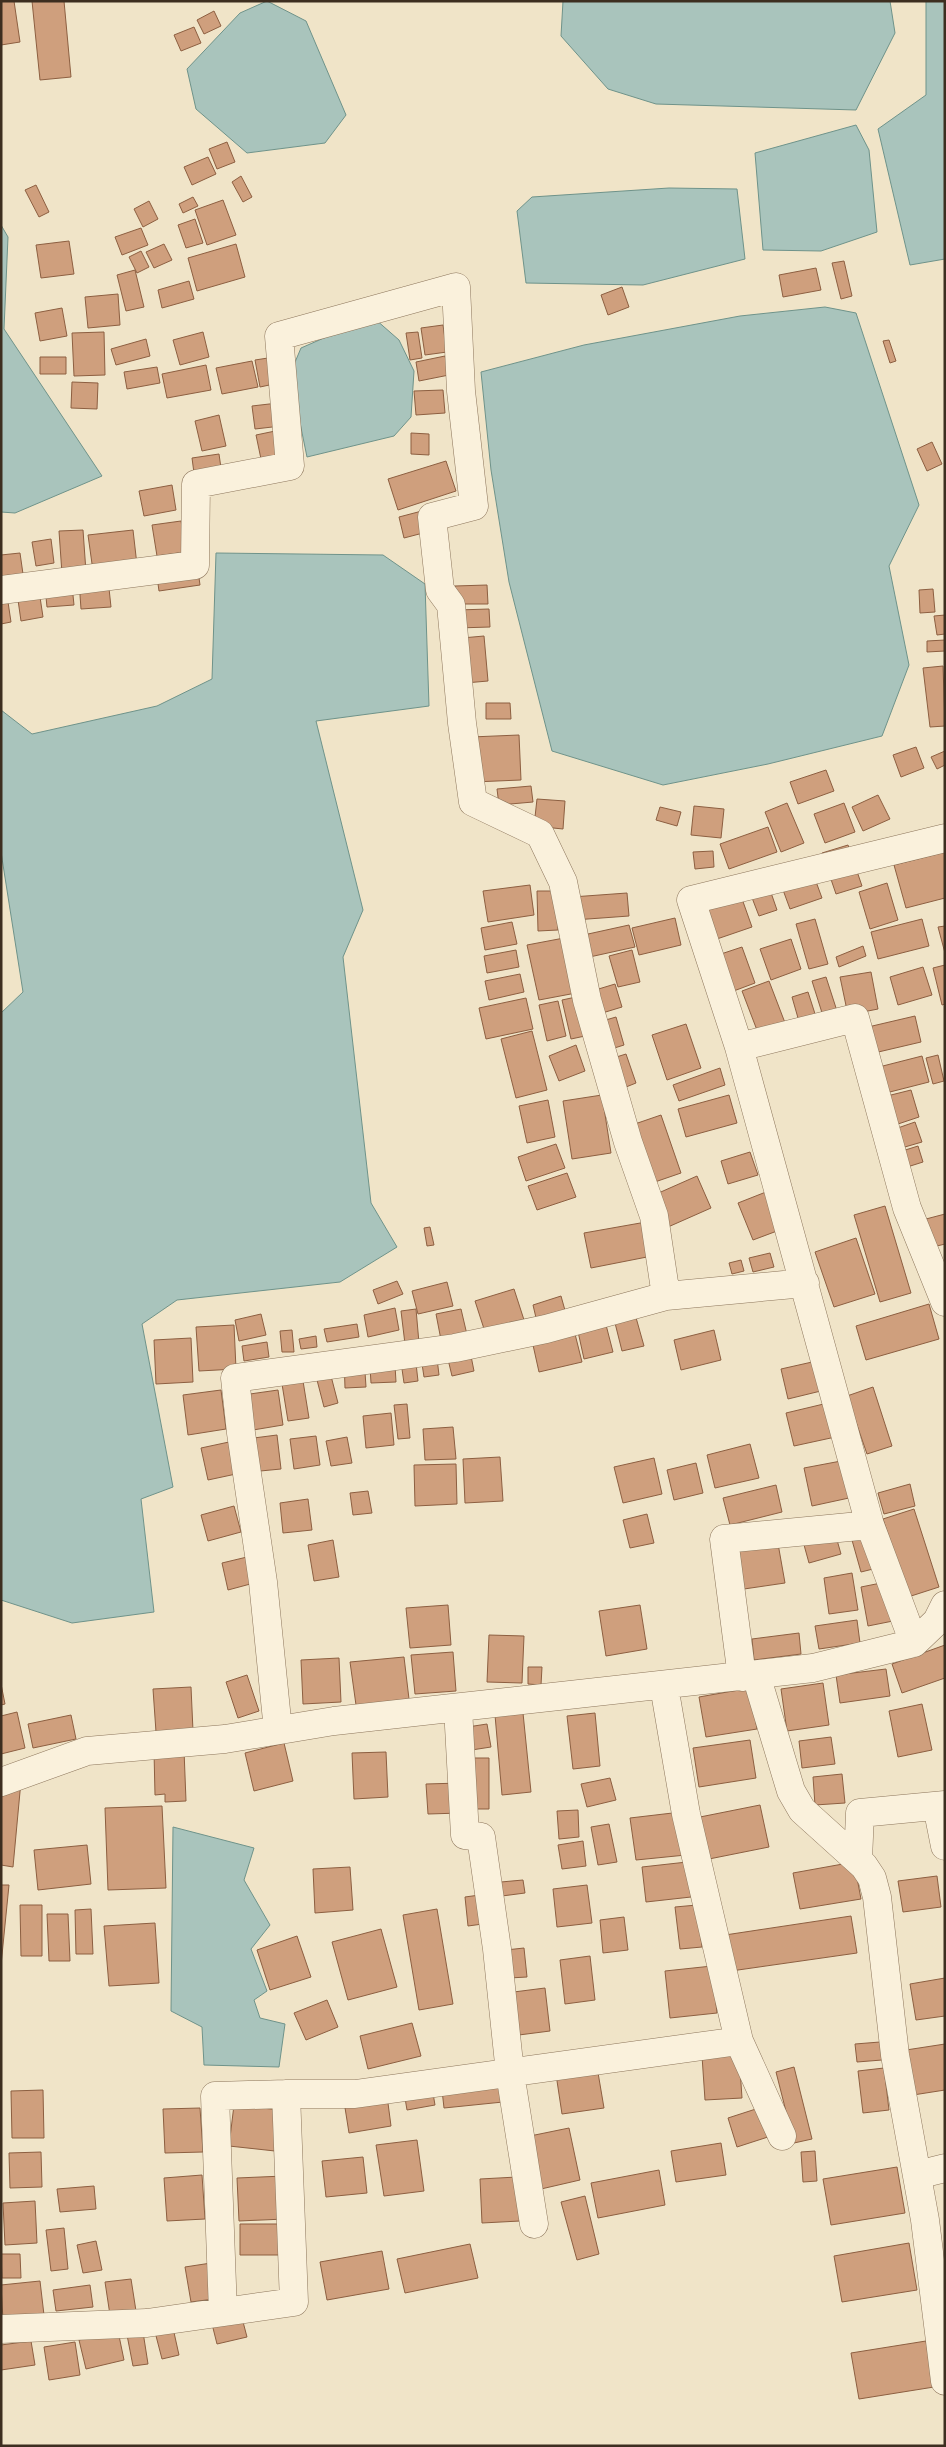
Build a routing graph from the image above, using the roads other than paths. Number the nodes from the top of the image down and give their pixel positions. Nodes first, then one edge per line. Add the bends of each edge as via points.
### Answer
1 (1, 590) edge
2 (945, 838) edge
3 (739, 1047) junction
4 (805, 1283) junction
5 (666, 1296) junction
6 (945, 1302) edge
7 (870, 1525) junction
8 (945, 1605) edge
9 (914, 1643) junction
10 (749, 1676) junction
11 (664, 1686) junction
12 (458, 1708) junction
13 (278, 1730) junction
14 (1, 1782) edge
15 (941, 1805) edge
16 (945, 1846) edge
17 (858, 1860) junction
18 (739, 2041) junction
19 (510, 2073) junction
20 (286, 2094) junction
21 (782, 2136) dead end
22 (945, 2168) edge
23 (917, 2176) junction
24 (534, 2224) dead end
25 (223, 2312) junction
26 (1, 2329) edge
27 (945, 2381) edge

1 - 5 street via 196,565 196,484 290,466 279,336 456,288 461,391 474,506 432,517 440,590 451,605 473,802 540,834 562,882 586,1000 628,1142 654,1216
2 - 3 street via 691,900
3 - 4 street
3 - 6 street via 855,1018 907,1208
4 - 5 street
4 - 7 street
5 - 13 street via 546,1329 455,1348 235,1378 263,1582
7 - 9 street
7 - 10 street via 724,1539
8 - 9 street via 937,1621
9 - 10 street via 813,1668
10 - 11 street
10 - 17 street via 791,1791 802,1810
11 - 12 street
11 - 18 street via 686,1814
12 - 13 street
12 - 19 street via 465,1834 481,1837
13 - 14 street via 225,1739 86,1751
15 - 16 street
15 - 17 street via 860,1813
17 - 23 street via 872,1878 877,1897 895,2055
18 - 19 street
18 - 21 street
19 - 20 street via 355,2094
19 - 24 street
20 - 25 street via 294,2302
20 - 25 street via 215,2096
22 - 23 street
23 - 27 street
25 - 26 street via 147,2323

